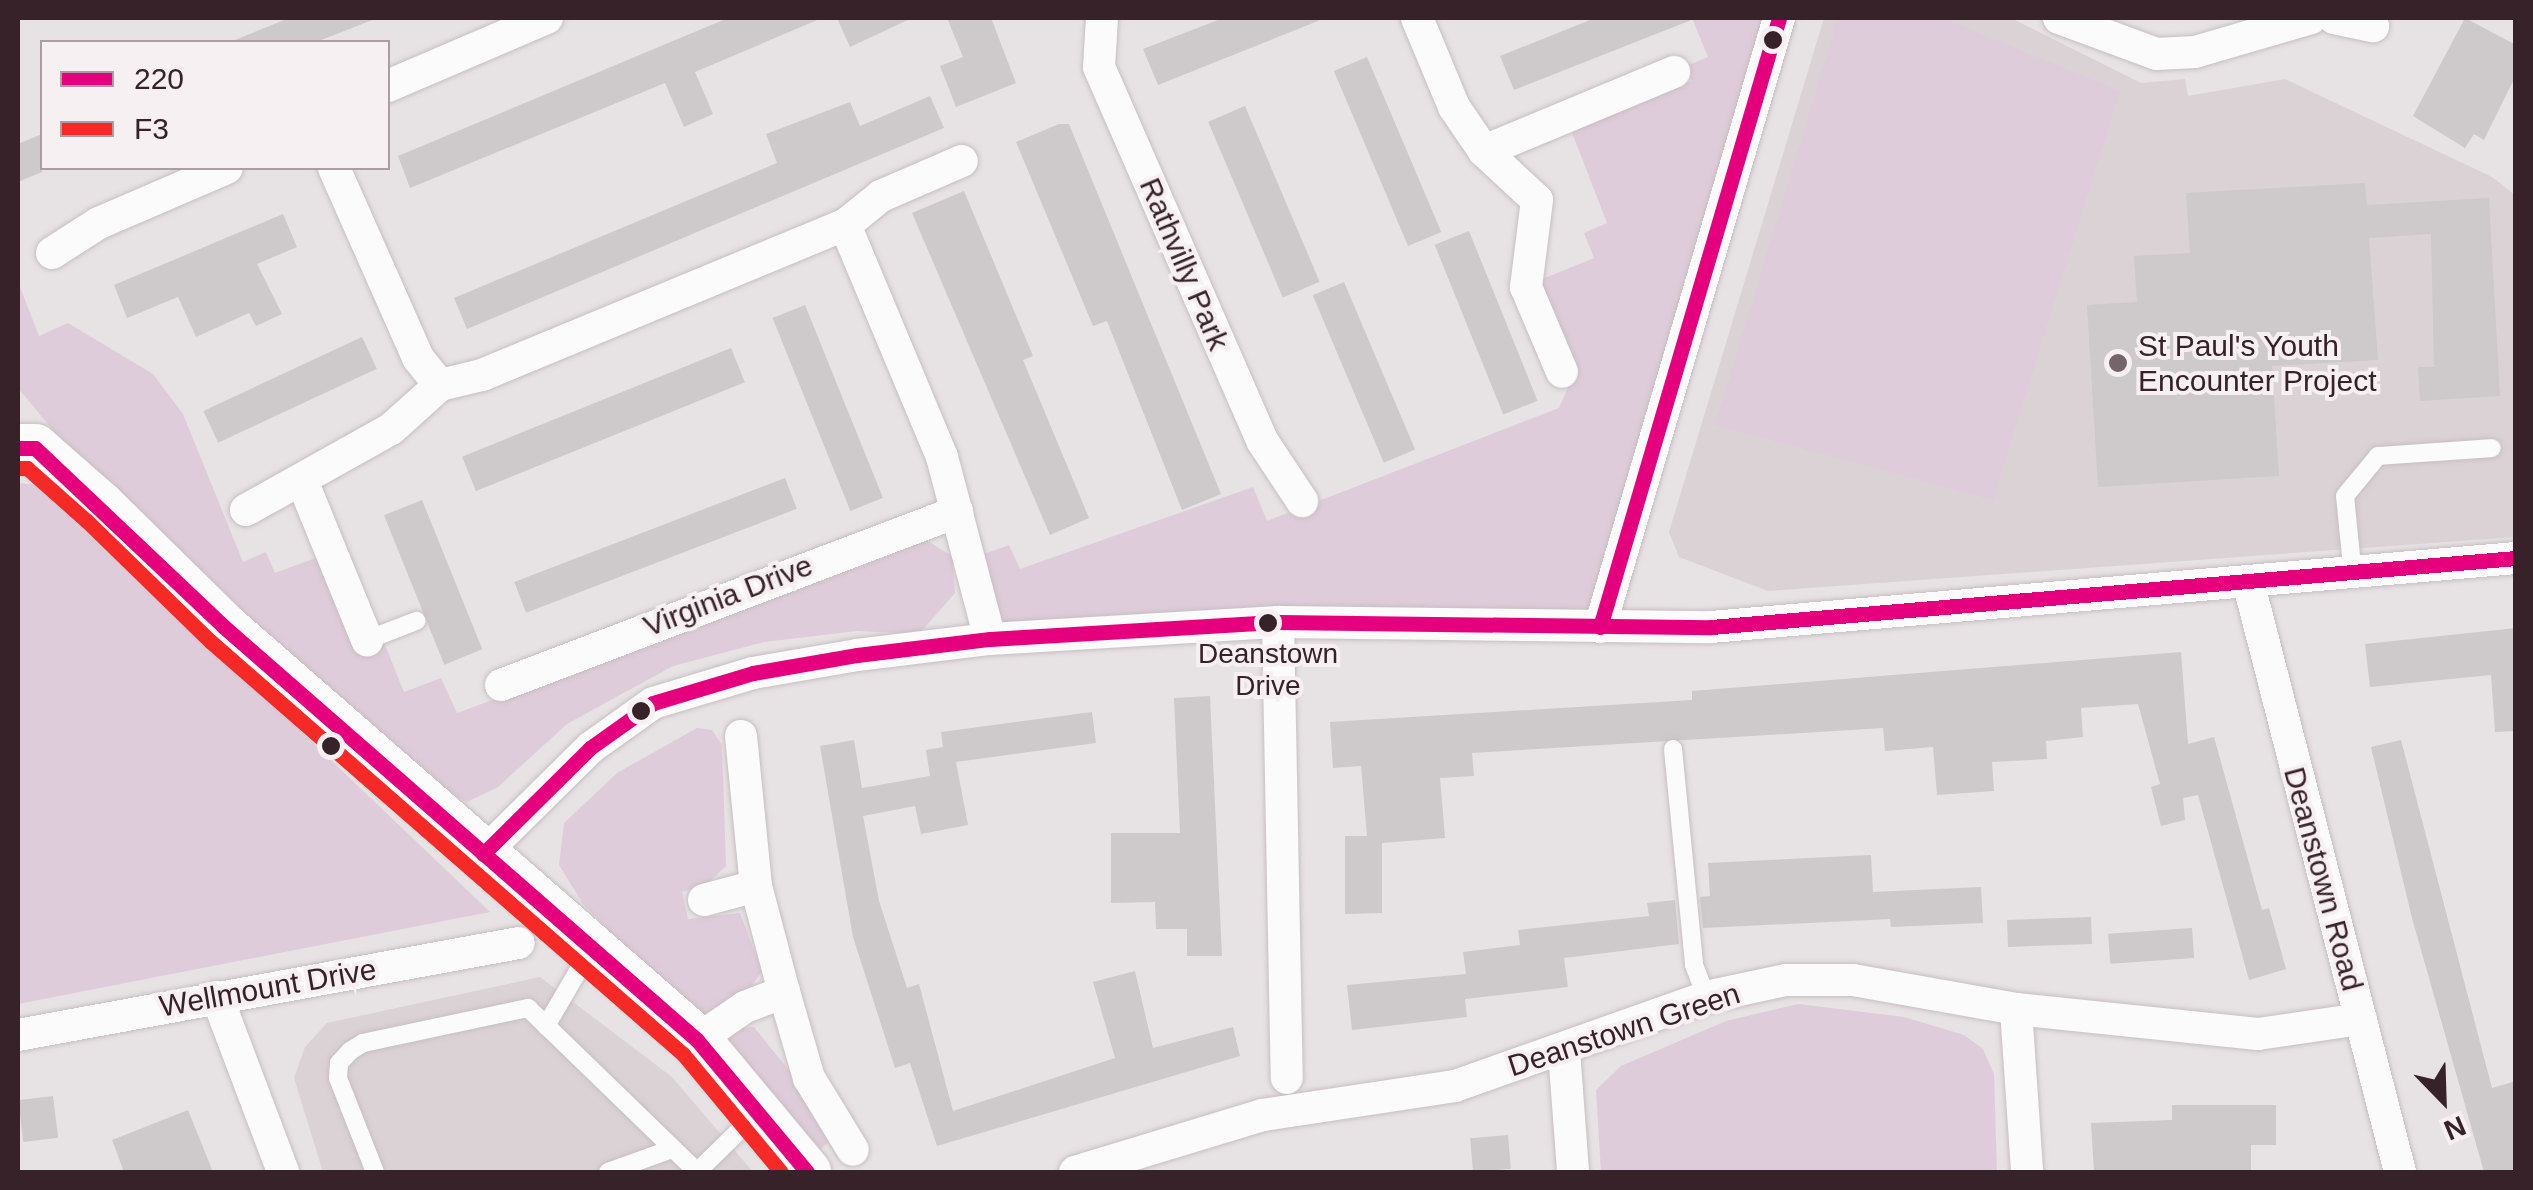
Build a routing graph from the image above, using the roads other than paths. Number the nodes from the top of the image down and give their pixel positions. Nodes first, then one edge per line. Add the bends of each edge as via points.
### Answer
1 (547, 18) edge
2 (1102, 18) edge
3 (1417, 18) edge
4 (1780, 18) edge
5 (2059, 18) edge
6 (2310, 18) edge
7 (2334, 18) edge
8 (2373, 26) dead end
9 (1674, 72) dead end
10 (390, 85) edge
11 (1484, 151) junction
12 (962, 161) dead end
13 (222, 170) edge
14 (335, 170) edge
15 (845, 225) junction
16 (52, 252) dead end
17 (1562, 372) dead end
18 (440, 385) junction
19 (18, 448) edge
20 (2492, 448) dead end
21 (303, 483) junction
22 (1302, 501) dead end
23 (246, 510) dead end
24 (957, 512) junction
25 (2516, 558) edge
26 (2353, 576) junction
27 (2248, 585) junction
28 (416, 621) dead end
29 (1278, 622) junction
30 (1600, 626) junction
31 (990, 639) junction
32 (367, 640) joint
33 (501, 685) dead end
34 (741, 736) dead end
35 (1673, 749) dead end
36 (482, 854) junction
37 (756, 886) junction
38 (704, 900) dead end
39 (520, 943) dead end
40 (592, 948) junction
41 (784, 992) junction
42 (217, 996) junction
43 (1706, 997) junction
44 (2016, 1009) junction
45 (2360, 1019) junction
46 (546, 1026) junction
47 (18, 1035) edge
48 (698, 1040) junction
49 (1564, 1051) junction
50 (1287, 1078) dead end
51 (760, 1110) junction
52 (672, 1149) junction
53 (853, 1150) dead end
54 (283, 1172) edge
55 (375, 1172) edge
56 (608, 1172) edge
57 (807, 1172) edge
58 (1075, 1172) edge
59 (1574, 1172) edge
60 (2026, 1172) edge
61 (2400, 1172) edge

1 - 10 street
2 - 22 street, Rathvilly Park via 1099,66 1262,442
3 - 11 street via 1454,107
4 - 30 street
5 - 6 street via 2157,54 2195,52
7 - 8 street
9 - 11 street
11 - 17 street via 1536,200 1526,287
12 - 15 street via 881,196
13 - 16 street via 99,223
14 - 18 street via 418,358
15 - 18 street via 482,375
15 - 24 street via 922,402
18 - 21 street via 391,429
19 - 36 main road via 35,448 223,626
20 - 26 lane via 2378,456 2345,496
21 - 23 street
21 - 32 street
24 - 31 street
24 - 33 street, Virginia Drive
25 - 26 street
26 - 27 street
27 - 30 street via 1711,627
27 - 45 street, Deanstown Road
28 - 32 lane
29 - 30 street
29 - 31 street
29 - 50 street
31 - 36 street via 763,671 653,703 590,748
34 - 37 street
35 - 43 lane via 1694,965
36 - 40 main road
37 - 38 street
37 - 41 street
39 - 42 street, Wellmount Drive
40 - 46 lane
40 - 48 main road
41 - 48 street via 745,1006
41 - 53 street via 809,1078
42 - 47 street, Wellmount Drive
42 - 54 street
43 - 44 street, Deanstown Green via 1786,980 1853,980
43 - 49 street, Deanstown Green
44 - 45 street, Deanstown Green via 2258,1034
44 - 60 street
45 - 61 street, Deanstown Road
46 - 52 lane
46 - 55 lane via 528,1008 363,1042 350,1051 338,1078
48 - 51 main road
49 - 58 street, Deanstown Green via 1455,1086 1263,1115
49 - 59 street
51 - 52 lane via 697,1172
51 - 57 main road
52 - 56 lane

